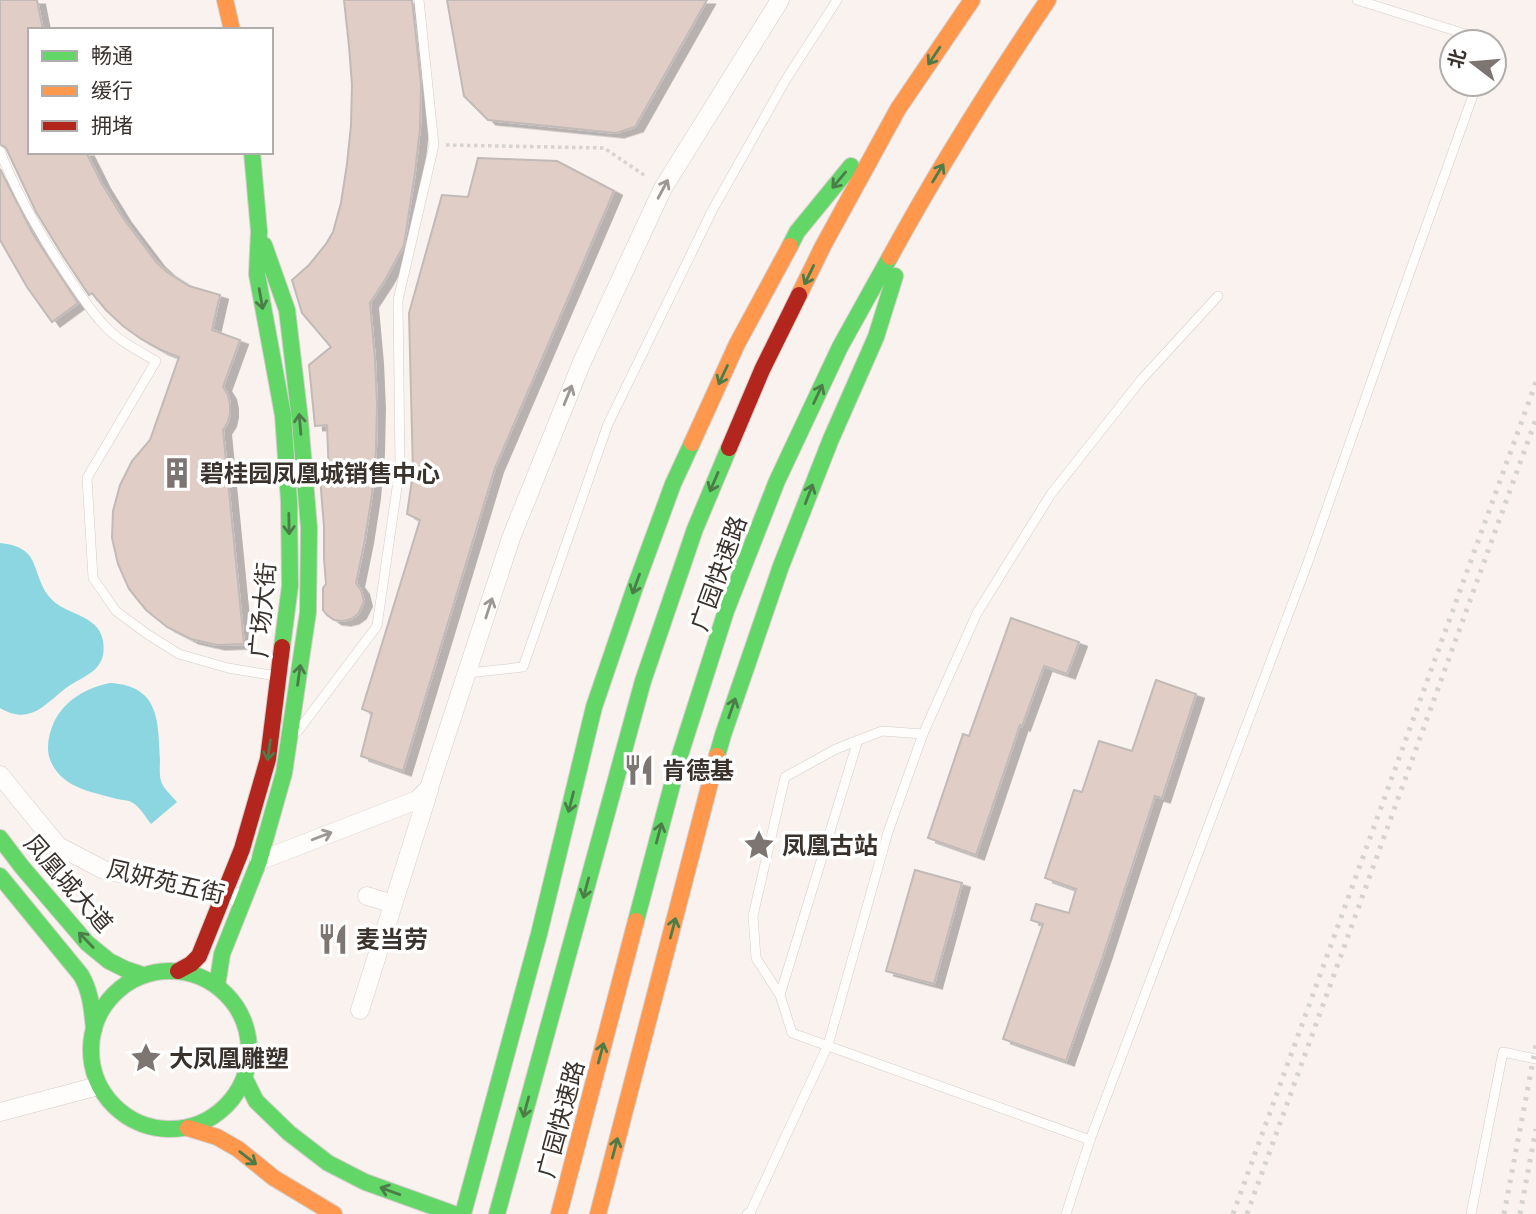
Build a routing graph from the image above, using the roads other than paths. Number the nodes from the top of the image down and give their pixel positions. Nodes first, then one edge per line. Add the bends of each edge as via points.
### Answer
1 (225, 0) edge
2 (419, 0) edge
3 (780, 0) edge
4 (837, 0) edge
5 (972, 0) edge
6 (1048, 0) edge
7 (1357, 0) edge
8 (232, 28) edge
9 (1446, 28) edge
10 (1472, 98) edge
11 (898, 109) junction
12 (0, 151) edge
13 (252, 154) edge
14 (914, 213) junction
15 (259, 231) junction
16 (1218, 296) dead end
17 (468, 673) junction
18 (279, 676) junction
19 (923, 734) junction
20 (858, 740) junction
21 (289, 743) junction
22 (0, 775) edge
23 (429, 788) junction
24 (0, 838) edge
25 (259, 861) junction
26 (0, 876) edge
27 (224, 893) junction
28 (367, 896) dead end
29 (244, 899) junction
30 (393, 904) junction
31 (178, 971) junction
32 (143, 975) junction
33 (218, 986) junction
34 (780, 995) junction
35 (360, 1010) dead end
36 (94, 1029) junction
37 (828, 1045) junction
38 (1536, 1059) edge
39 (245, 1079) junction
40 (98, 1086) junction
41 (0, 1112) edge
42 (188, 1128) junction
43 (1090, 1140) junction
44 (327, 1212) edge
45 (454, 1214) edge
46 (463, 1214) edge
47 (496, 1214) edge
48 (558, 1214) edge
49 (598, 1214) edge
50 (747, 1214) edge
51 (1066, 1214) edge
52 (1471, 1214) edge

1 - 8 main road
2 - 21 lane via 434,145 398,300 400,467 377,626
17 -> 3 street via 511,538 576,375 663,188
4 - 17 lane via 713,209 608,424 523,667
5 -> 11 main road, 广园快速路
14 -> 6 main road, 广园快速路
7 - 9 lane
10 - 43 lane via 1304,575
11 -> 46 main road via 797,232 737,344 673,484 594,707 539,934
11 -> 47 main road, 广园快速路 via 762,370 695,528 643,681
12 - 18 lane via 43,239 83,299 119,338 156,361 87,478 93,579 116,611 179,654
13 - 15 main road, 广场大街
48 -> 14 main road, 广园快速路 via 680,755 726,611 777,481 840,347
49 -> 14 main road via 723,735 781,566 876,337
15 -> 18 main road, 广场大街 via 257,274 283,415 289,501 290,586
21 -> 15 main road, 广场大街 via 308,612 309,528 287,310
16 - 19 lane via 1141,380 1051,494 977,613
17 - 23 street
18 -> 27 main road, 广场大街 via 268,759
19 - 20 lane via 882,731
19 - 37 lane via 888,832
20 - 34 lane
20 - 34 lane via 785,777 753,916 756,958
21 - 25 main road, 广场大街
22 - 27 street, 凤妍苑五街 via 58,846 104,870
25 -> 23 street via 417,800
23 - 30 street
32 -> 24 main road, 凤凰城大道 via 108,961 87,943
25 - 29 main road, 广场大街
26 - 36 main road, 凤凰城大道 via 81,975
27 - 29 street, 凤妍苑五街
27 - 31 main road, 广场大街 via 199,956
28 - 30 street
29 - 33 main road, 广场大街 via 222,954
30 - 35 street
31 - 32 main road
31 - 33 main road
32 - 36 main road via 120,988 102,1008
33 - 39 main road via 247,1027 250,1053
34 - 37 lane via 792,1033
36 - 40 main road via 90,1060
37 - 43 lane
37 - 50 lane
38 - 52 lane via 1503,1052
39 - 42 main road via 231,1101 212,1118
45 -> 39 main road via 365,1182 328,1163 256,1101
40 - 41 street
40 - 42 main road via 114,1108 136,1123 161,1130
42 -> 44 main road via 238,1149
43 - 51 lane

